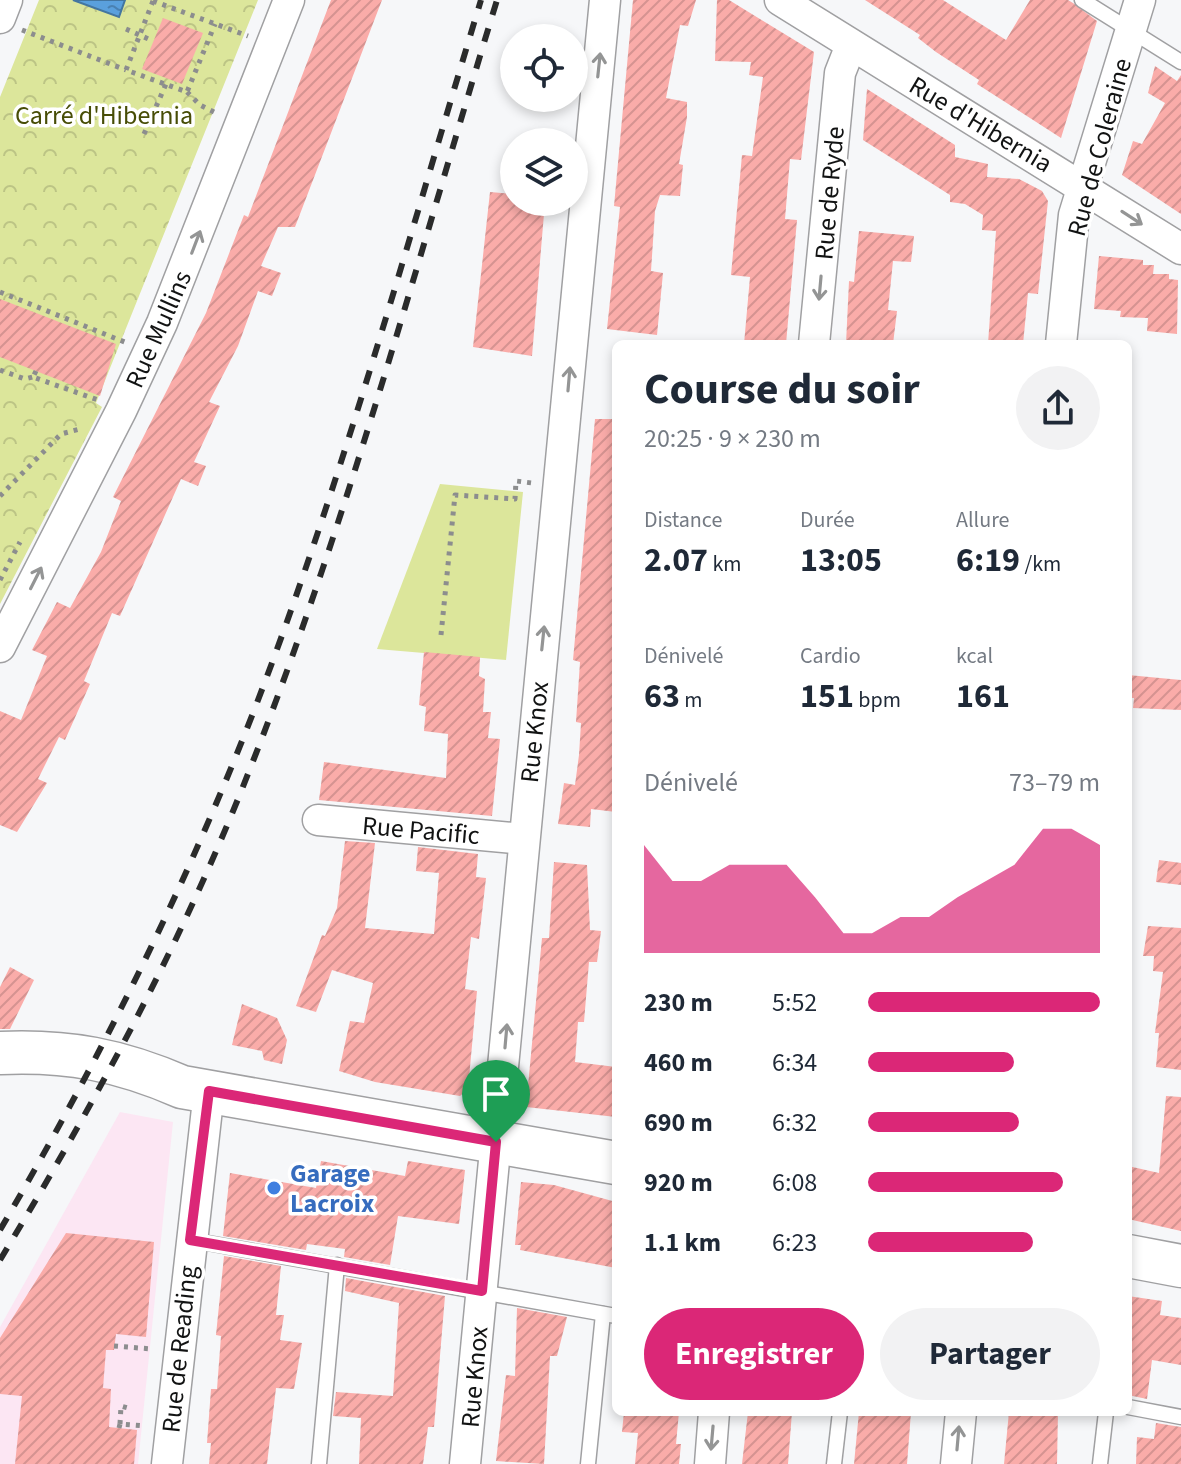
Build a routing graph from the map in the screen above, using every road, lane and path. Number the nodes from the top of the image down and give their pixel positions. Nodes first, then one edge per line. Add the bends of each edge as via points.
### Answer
1 (7, 0) edge
2 (152, 0) edge
3 (289, 0) edge
4 (605, 0) edge
5 (780, 0) edge
6 (1082, 0) edge
7 (1140, 0) edge
8 (11, 24) edge
9 (215, 24) junction
10 (126, 29) dead end
11 (1131, 31) junction
12 (139, 35) junction
13 (248, 36) dead end
14 (153, 41) dead end
15 (851, 45) junction
16 (1181, 62) edge
17 (126, 70) junction
18 (166, 84) junction
19 (187, 92) junction
20 (218, 114) dead end
21 (144, 134) dead end
22 (1083, 187) junction
23 (1181, 249) edge
24 (0, 292) edge
25 (814, 340) edge
26 (1061, 340) edge
27 (128, 343) dead end
28 (0, 370) edge
29 (101, 402) dead end
30 (80, 429) dead end
31 (532, 483) dead end
32 (0, 496) edge
33 (441, 635) dead end
34 (0, 647) edge
35 (318, 820) dead end
36 (524, 839) junction
37 (0, 1056) edge
38 (195, 1089) junction
39 (496, 1142) junction
40 (612, 1162) edge
41 (190, 1240) junction
42 (1132, 1257) edge
43 (337, 1265) junction
44 (1181, 1266) edge
45 (482, 1291) junction
46 (609, 1315) edge
47 (114, 1346) dead end
48 (152, 1349) dead end
49 (128, 1408) dead end
50 (1132, 1408) edge
51 (714, 1416) edge
52 (840, 1416) edge
53 (961, 1416) edge
54 (1106, 1416) edge
55 (1181, 1417) edge
56 (145, 1426) dead end
57 (167, 1464) edge
58 (319, 1464) edge
59 (465, 1464) edge
60 (588, 1464) edge
61 (710, 1464) edge
62 (834, 1464) edge
63 (956, 1464) edge
64 (1100, 1464) edge

1 - 8 street
2 - 9 path
2 - 12 path
34 -> 3 street, Rue Mullins via 162,323
36 -> 4 street, Rue Knox
5 - 15 street, Rue d'Hibernia
6 - 11 lane
7 - 11 street, Rue de Coleraine
8 - 17 path
9 - 13 path
9 - 19 path
10 - 12 path
11 - 16 lane
11 - 22 street, Rue de Coleraine
12 - 14 path
12 - 17 path
15 - 22 street, Rue d'Hibernia
15 -> 25 street, Rue de Ryde via 840,73
17 - 18 path
18 - 19 path
18 - 21 path
19 - 20 path
22 -> 23 street, Rue d'Hibernia
22 - 26 street, Rue de Coleraine via 1074,215
24 - 27 path
28 - 29 path via 25,379 35,374
30 - 32 path via 61,434
31 - 33 path via 516,481 515,499 455,495
35 - 36 street, Rue Pacific
39 -> 36 street, Rue Knox
37 - 38 street via 52,1051 119,1063
38 - 39 street
38 - 41 street, Rue de Reading
39 - 40 street
39 - 45 street, Rue Knox
41 - 43 lane
41 - 57 street, Rue de Reading
42 - 44 street
43 - 45 lane
43 - 58 lane
45 - 46 lane
45 - 59 street, Rue Knox
46 - 60 lane
47 - 48 path
49 - 56 path via 121,1406 119,1426
50 - 55 lane
51 -> 61 street
52 - 62 lane
63 -> 53 street
54 - 64 lane

